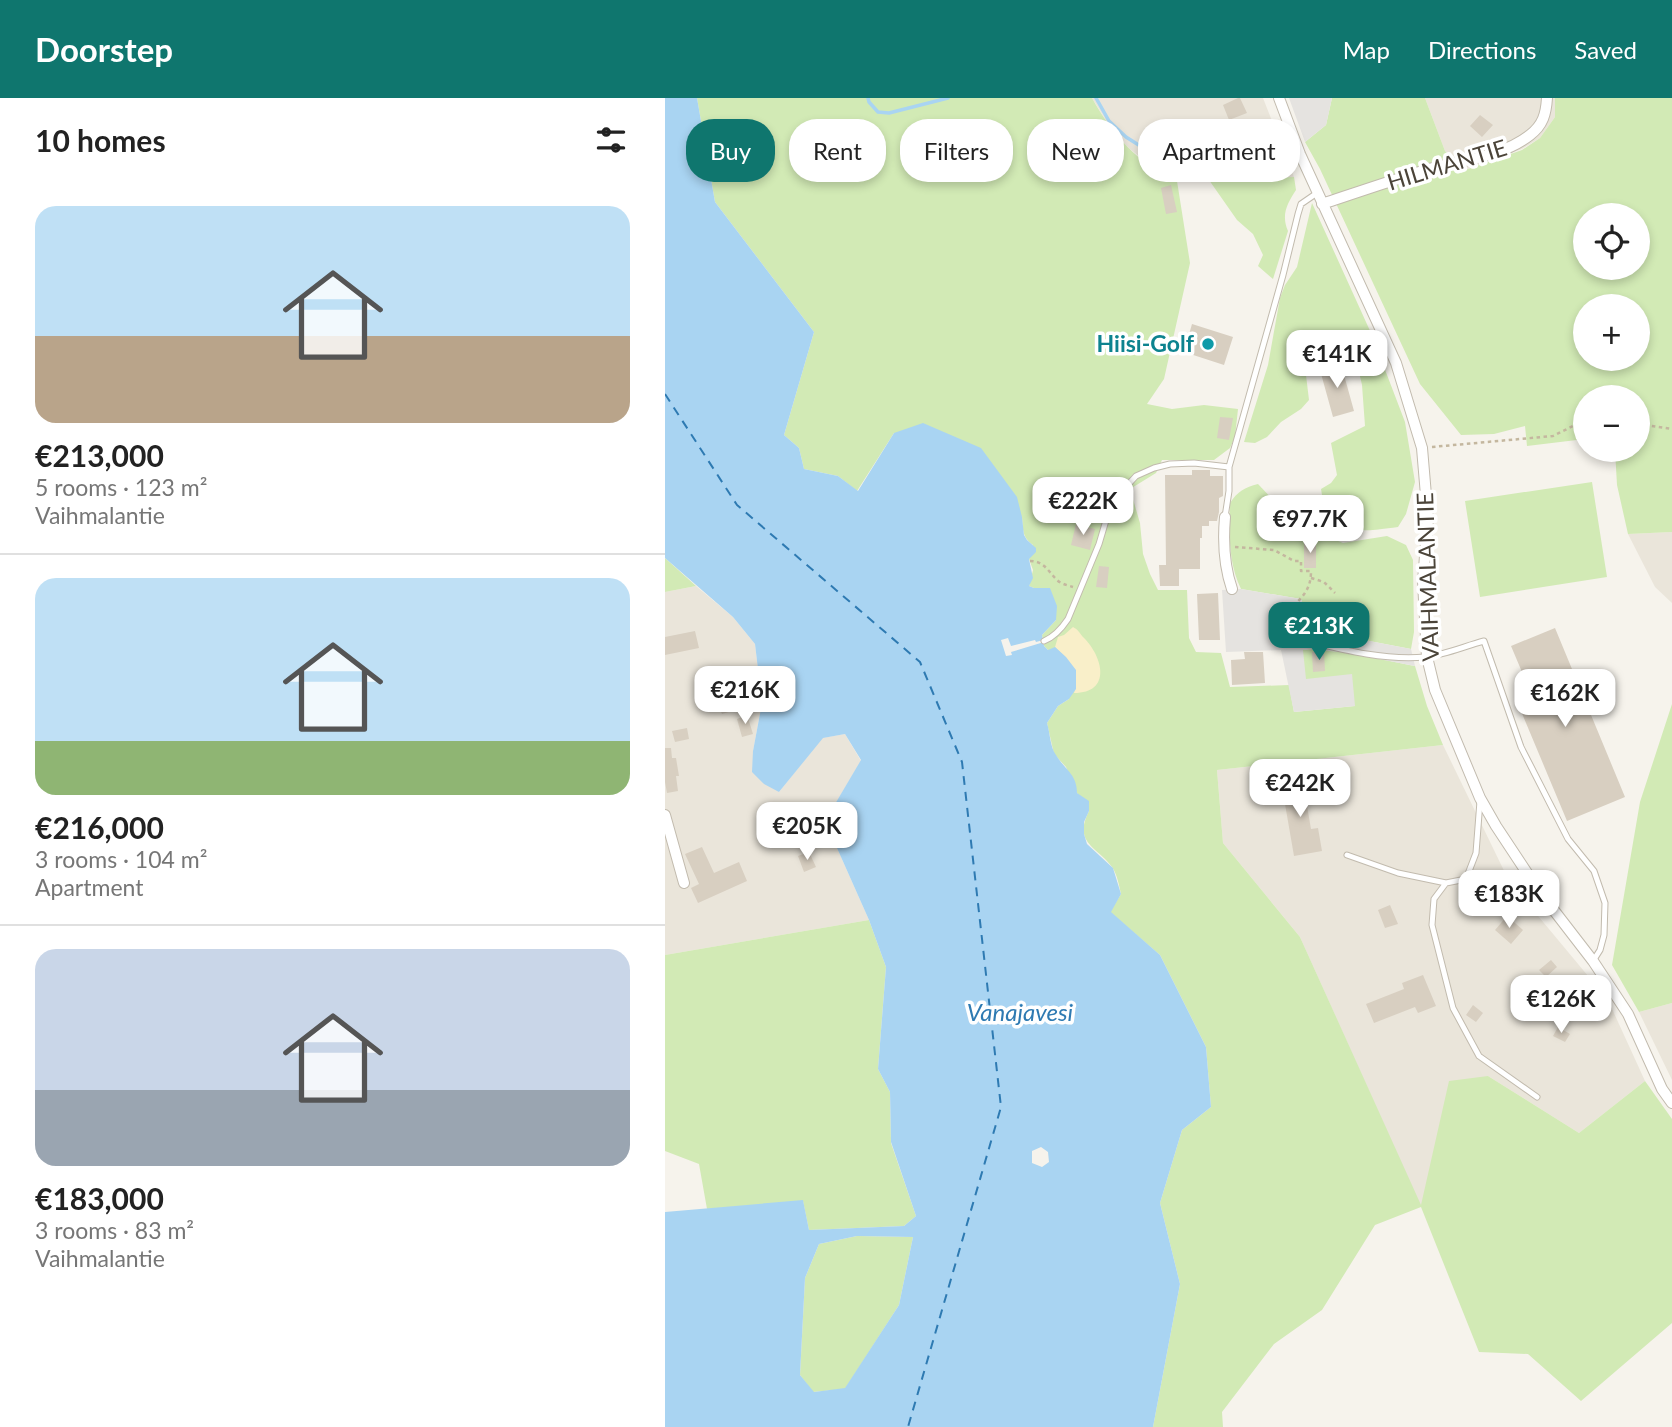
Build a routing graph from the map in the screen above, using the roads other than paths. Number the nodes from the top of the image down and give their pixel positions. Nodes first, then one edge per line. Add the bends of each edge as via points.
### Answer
1 (1279, 98) edge
2 (1547, 98) edge
3 (1319, 198) junction
4 (1229, 467) junction
5 (1225, 517) joint
6 (1232, 589) dead end
7 (1294, 638) dead end
8 (1044, 641) dead end
9 (1427, 657) junction
10 (1480, 798) junction
11 (665, 815) edge
12 (1347, 855) dead end
13 (684, 883) dead end
14 (1445, 883) junction
15 (1593, 961) junction
16 (1537, 1097) dead end
17 (1672, 1103) edge

1 - 3 street, VAIHMALANTIE
2 - 3 street, HILMANTIE via 1541,124 1513,146
3 - 4 lane via 1301,204 1297,215
3 - 9 street, VAIHMALANTIE via 1396,363 1422,448 1428,519 1423,581
4 - 5 lane
4 - 8 lane via 1170,464 1136,476 1107,517 1068,619
5 - 6 street via 1227,574
7 - 9 lane via 1392,657
9 - 10 street, VAIHMALANTIE via 1435,690
9 - 15 lane via 1484,641 1521,747 1568,839 1594,871 1605,903 1604,934
10 - 14 lane via 1476,853 1466,879
10 - 15 street, VAIHMALANTIE via 1539,891
11 - 13 street
12 - 14 lane
14 - 16 lane via 1434,899 1432,925 1453,1008 1479,1056
15 - 17 street, VAIHMALANTIE via 1628,1014

